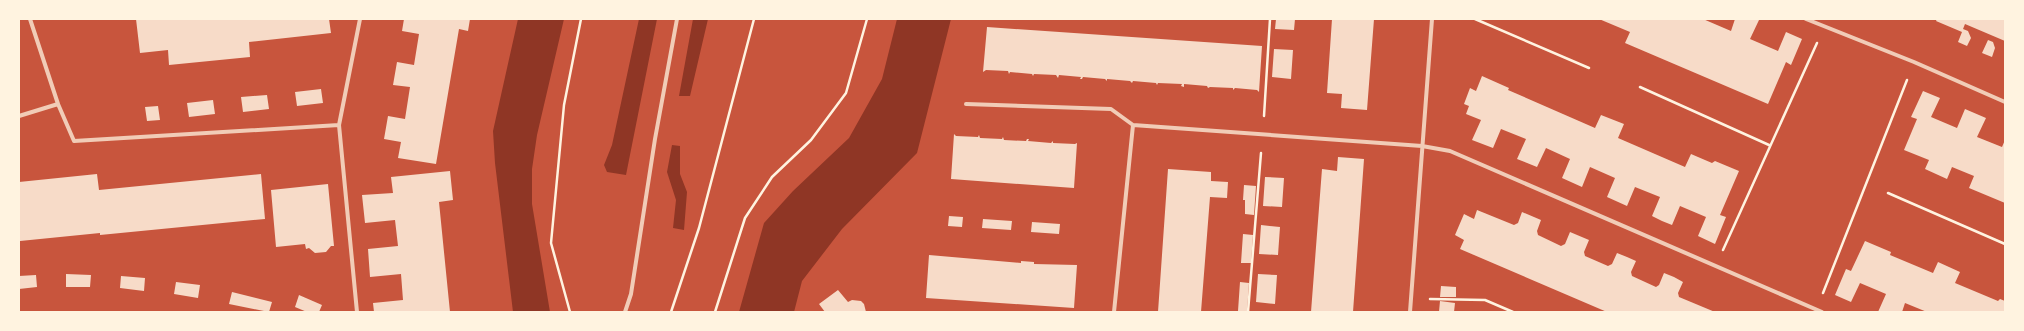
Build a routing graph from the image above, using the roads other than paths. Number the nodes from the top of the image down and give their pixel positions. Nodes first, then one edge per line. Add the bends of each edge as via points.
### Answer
1 (30, 19) edge
2 (360, 19) edge
3 (677, 19) edge
4 (1432, 19) edge
5 (1806, 19) edge
6 (2005, 102) edge
7 (58, 104) junction
8 (966, 104) dead end
9 (19, 116) edge
10 (1133, 124) junction
11 (339, 125) junction
12 (1422, 146) junction
13 (357, 312) edge
14 (625, 312) edge
15 (1114, 312) edge
16 (1410, 312) edge
17 (1822, 312) edge

1 - 7 street
2 - 11 street
3 - 14 street via 631,294
4 - 12 street
5 - 6 street
7 - 9 street
7 - 11 street via 74,141
8 - 10 street via 1111,109
10 - 12 street
10 - 15 street
11 - 13 street
12 - 16 street
12 - 17 street via 1450,151

